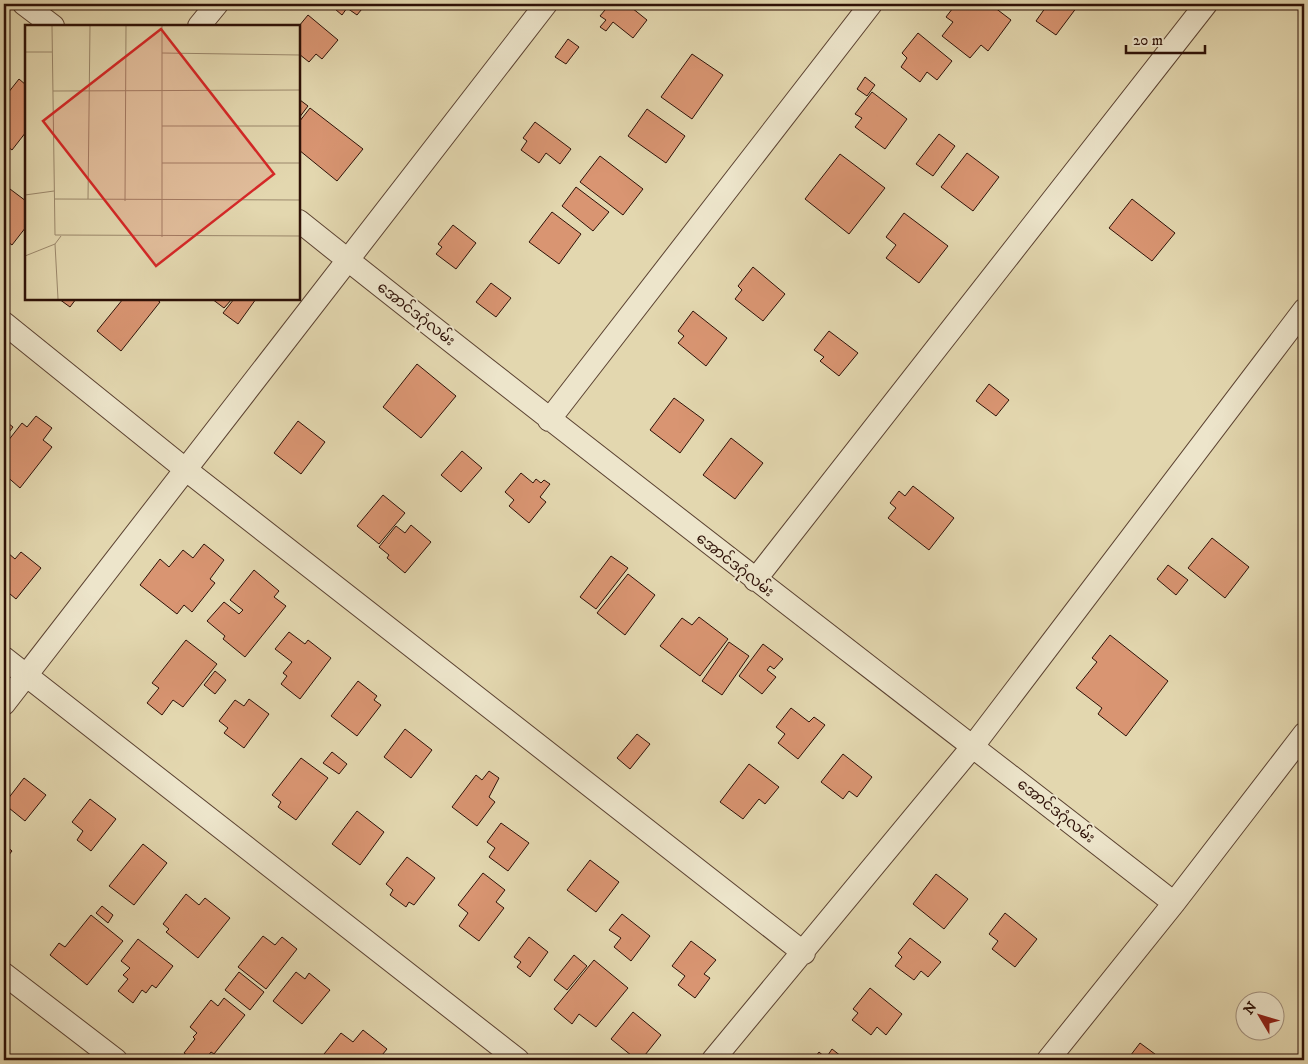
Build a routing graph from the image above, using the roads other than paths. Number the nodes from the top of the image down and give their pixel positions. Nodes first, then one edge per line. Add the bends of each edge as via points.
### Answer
1 (24, 4) edge
2 (216, 4) edge
3 (546, 4) edge
4 (871, 4) edge
5 (1206, 4) edge
6 (52, 25) edge
7 (199, 25) edge
8 (300, 222) edge
9 (347, 260) junction
10 (1304, 310) edge
11 (4, 323) edge
12 (549, 420) junction
13 (186, 469) junction
14 (755, 580) junction
15 (4, 658) edge
16 (25, 676) junction
17 (4, 704) edge
18 (1304, 734) edge
19 (973, 746) junction
20 (1174, 903) junction
21 (804, 952) junction
22 (4, 974) edge
23 (116, 1060) edge
24 (518, 1060) edge
25 (713, 1060) edge
26 (1048, 1060) edge

1 - 6 street
2 - 7 street
3 - 9 street
4 - 12 street
5 - 14 street
8 - 9 street, အောင်ဒဂုံလမ်း
9 - 12 street, အောင်ဒဂုံလမ်း
9 - 13 street
10 - 19 street
11 - 13 street
12 - 14 street, အောင်ဒဂုံလမ်း
13 - 16 street
13 - 21 street
14 - 19 street, အောင်ဒဂုံလမ်း
15 - 16 street
16 - 17 street
16 - 24 street
18 - 20 street
19 - 20 street, အောင်ဒဂုံလမ်း
19 - 21 street
20 - 26 street
21 - 25 street
22 - 23 street

